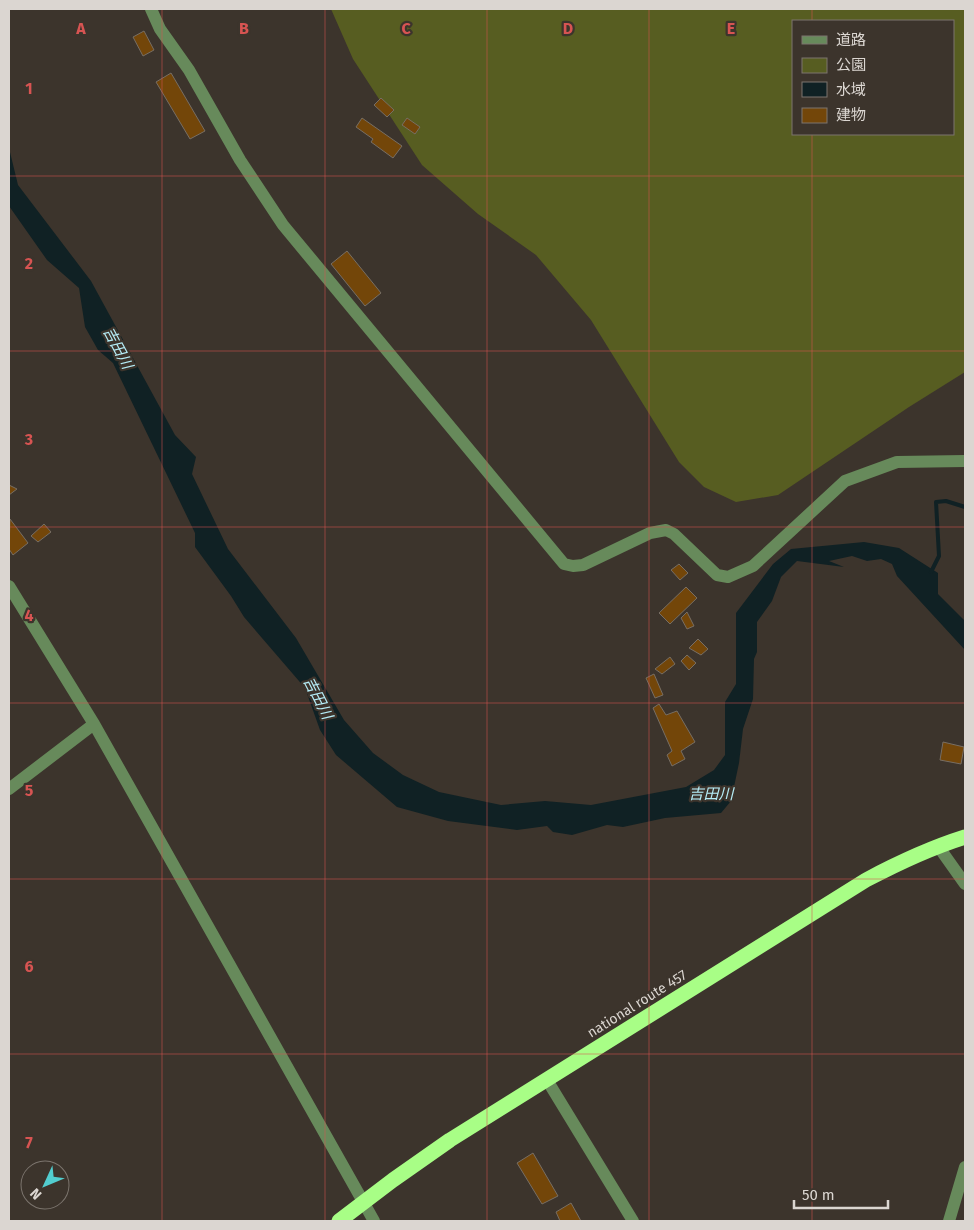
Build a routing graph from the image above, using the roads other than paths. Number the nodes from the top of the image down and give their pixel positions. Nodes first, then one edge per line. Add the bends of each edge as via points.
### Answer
1 (151, 9) edge
2 (965, 461) edge
3 (9, 586) edge
4 (94, 724) junction
5 (9, 789) edge
6 (965, 837) edge
7 (938, 846) junction
8 (965, 884) edge
9 (547, 1080) junction
10 (965, 1167) edge
11 (364, 1203) junction
12 (339, 1221) edge
13 (374, 1221) edge
14 (633, 1221) edge
15 (949, 1221) edge

1 - 2 street via 240,160 284,225 564,564 584,565 650,533 666,530 717,575 728,577 753,566 845,480 897,462
3 - 4 street
4 - 5 street
4 - 11 street
6 - 7 highway, national route 457
7 - 8 street
7 - 9 highway, national route 457 via 866,880
9 - 11 highway, national route 457 via 450,1140
9 - 14 street
10 - 15 street
11 - 12 highway, national route 457
11 - 13 street

